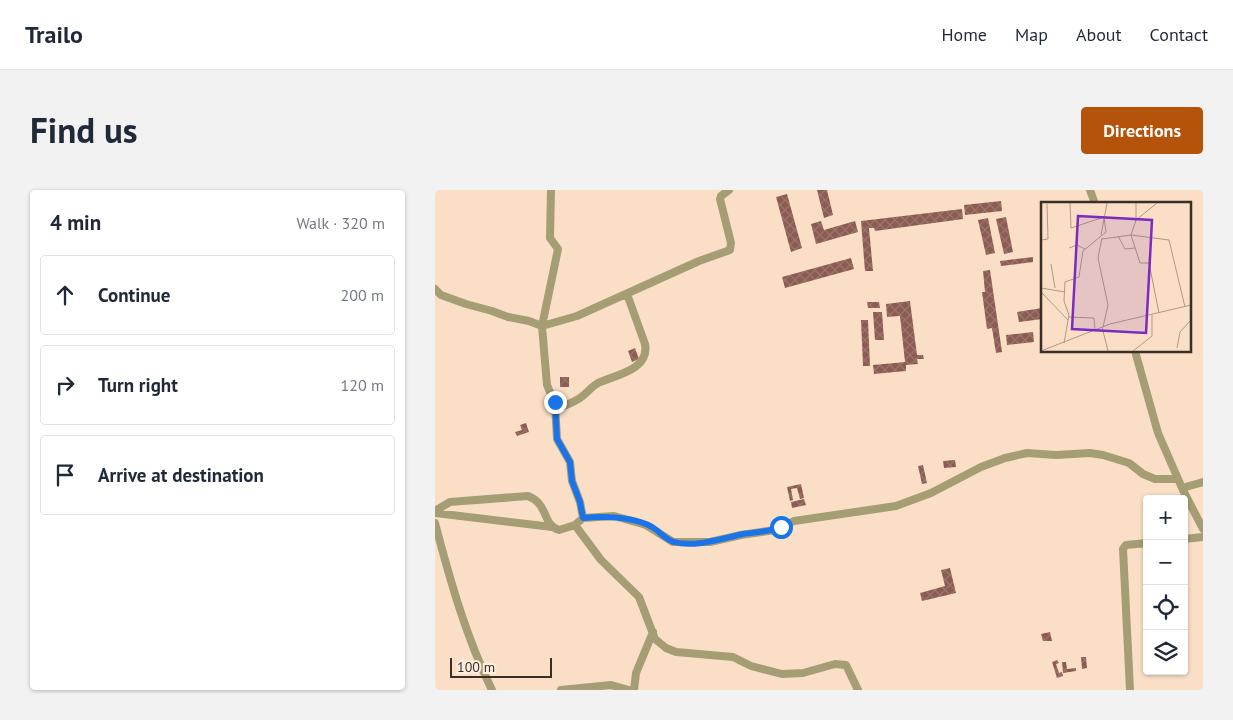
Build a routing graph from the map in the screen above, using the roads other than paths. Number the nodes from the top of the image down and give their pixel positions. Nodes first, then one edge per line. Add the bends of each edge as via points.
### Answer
1 (551, 190) edge
2 (729, 190) edge
3 (1090, 190) edge
4 (1094, 202) edge
5 (437, 293) edge
6 (627, 294) junction
7 (542, 326) junction
8 (1135, 352) edge
9 (555, 410) junction
10 (1178, 479) junction
11 (1203, 482) edge
12 (1182, 488) junction
13 (435, 512) edge
14 (583, 518) junction
15 (435, 523) edge
16 (575, 525) junction
17 (552, 527) junction
18 (1203, 529) edge
19 (1203, 537) edge
20 (1188, 539) edge
21 (1143, 543) edge
22 (653, 632) junction
23 (492, 690) edge
24 (561, 690) edge
25 (629, 690) edge
26 (634, 690) edge
27 (858, 690) edge
28 (1130, 690) edge

1 - 7 street via 550,238 558,249
2 - 6 street via 721,196 720,203 730,250
3 - 4 street
5 - 7 street via 501,316 529,320
6 - 7 street via 577,316
6 - 9 street via 645,344 643,359 635,368 599,383 579,399
7 - 9 street via 547,385
8 - 10 street via 1158,433
9 - 14 street via 557,439 570,462
10 - 12 street
10 - 14 street via 1155,479 1129,463 1103,455 1027,453 981,467 931,493 896,506 794,521 775,530 710,542 673,542 646,525 614,516
11 - 12 street
12 - 18 street
13 - 17 street
13 - 17 street via 450,502 527,496 541,506
14 - 16 street
15 - 23 street via 463,621
16 - 17 street via 563,530
16 - 22 street via 601,560 639,597
19 - 20 street
21 - 28 street via 1126,545 1122,551
22 - 26 street via 636,673
22 - 27 street via 658,642 670,651 733,656 772,673 790,675 844,664
24 - 25 street via 611,685

